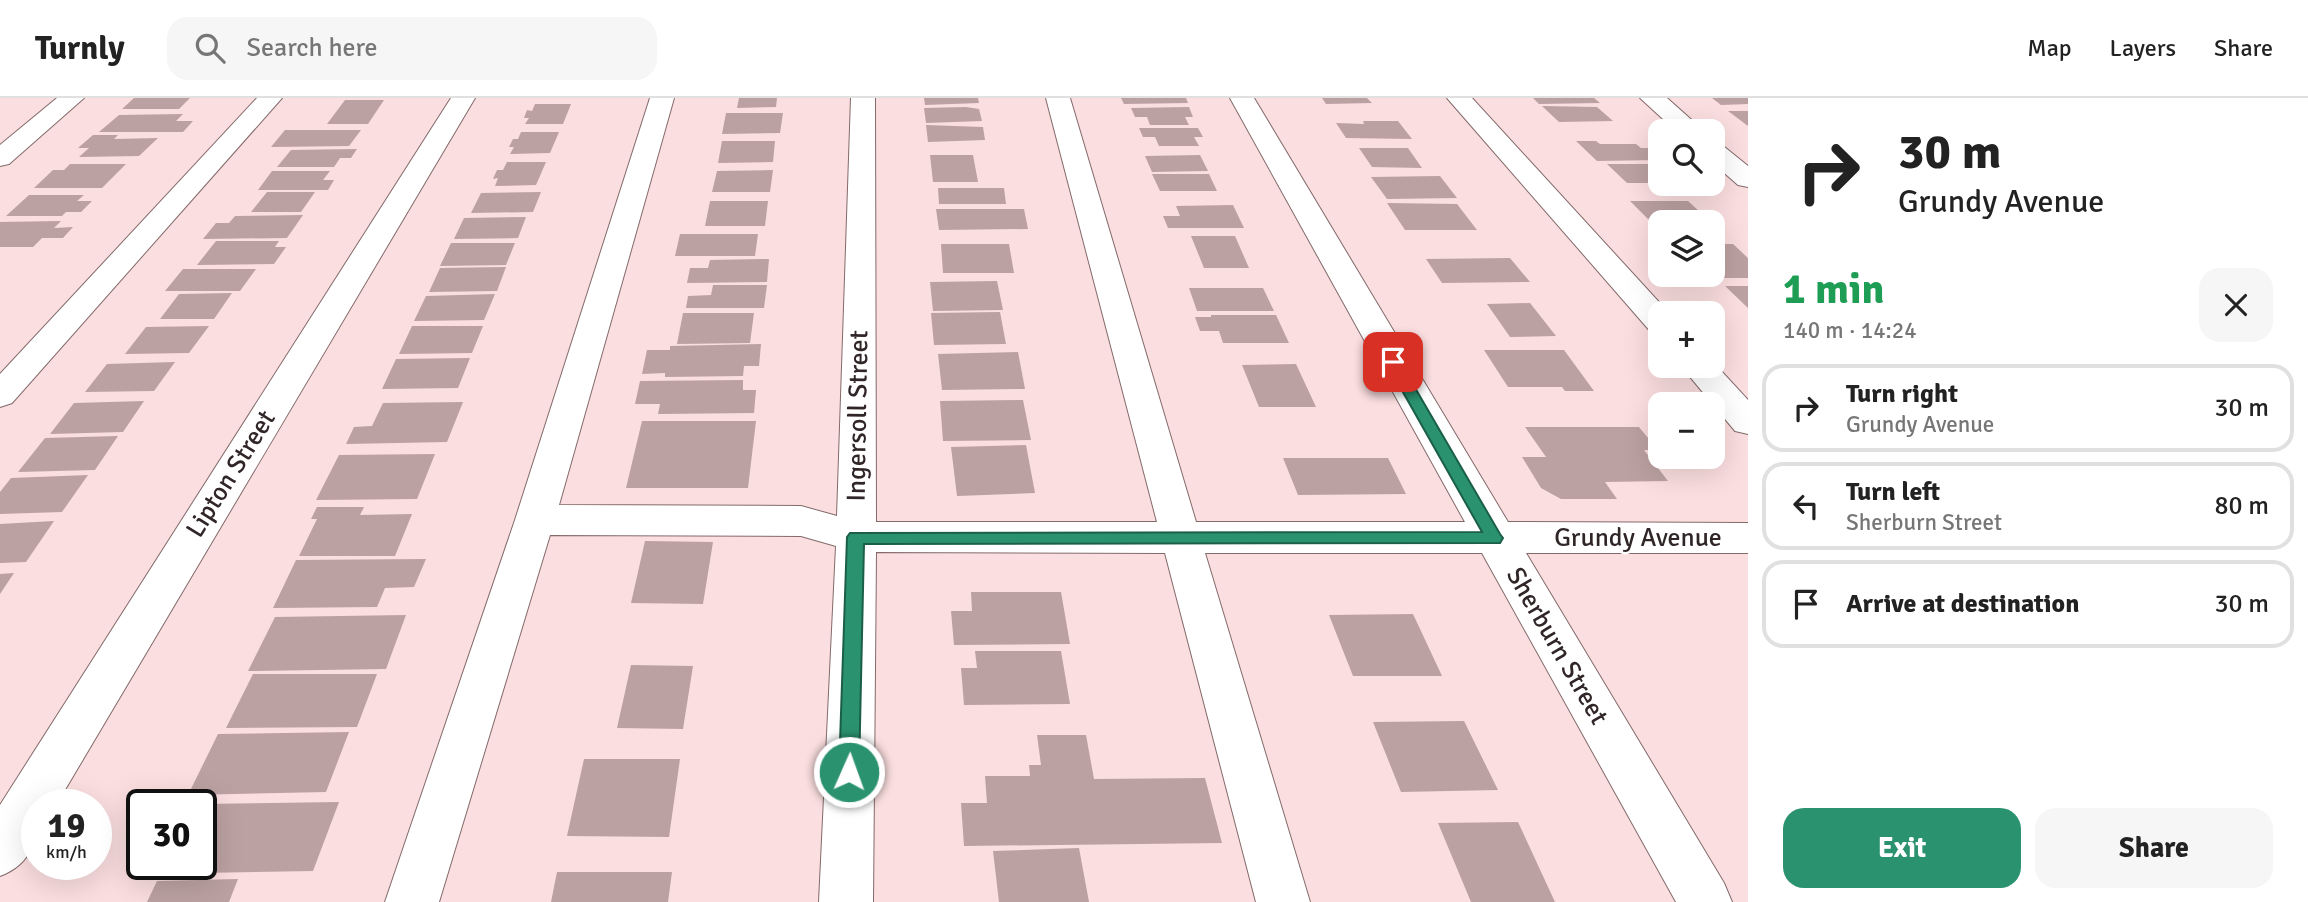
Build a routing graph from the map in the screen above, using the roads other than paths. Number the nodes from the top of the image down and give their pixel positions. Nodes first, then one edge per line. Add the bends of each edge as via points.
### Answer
1 (72, 98) edge
2 (270, 98) edge
3 (463, 98) edge
4 (662, 98) edge
5 (863, 98) edge
6 (1058, 98) edge
7 (1241, 98) edge
8 (1459, 98) edge
9 (1652, 98) edge
10 (1677, 119) edge
11 (0, 158) edge
12 (1725, 160) edge
13 (1748, 179) edge
14 (1648, 309) edge
15 (1709, 378) edge
16 (0, 394) edge
17 (1748, 422) edge
18 (535, 520) junction
19 (856, 537) junction
20 (1181, 538) junction
21 (1494, 538) junction
22 (1748, 538) edge
23 (0, 850) edge
24 (412, 902) edge
25 (846, 902) edge
26 (1283, 902) edge
27 (1705, 902) edge

1 - 11 street
2 - 16 street
3 - 23 street, Lipton Street
4 - 18 street
5 - 19 street, Ingersoll Street
6 - 20 street
7 - 21 street, Sherburn Street
8 - 14 street
9 - 10 street
12 - 13 street
15 - 17 street
18 - 19 street, Grundy Avenue via 801,521
18 - 24 street
19 - 20 street, Grundy Avenue
19 - 25 street, Ingersoll Street
20 - 21 street, Grundy Avenue
20 - 26 street
21 - 22 street, Grundy Avenue
21 - 27 street, Sherburn Street

